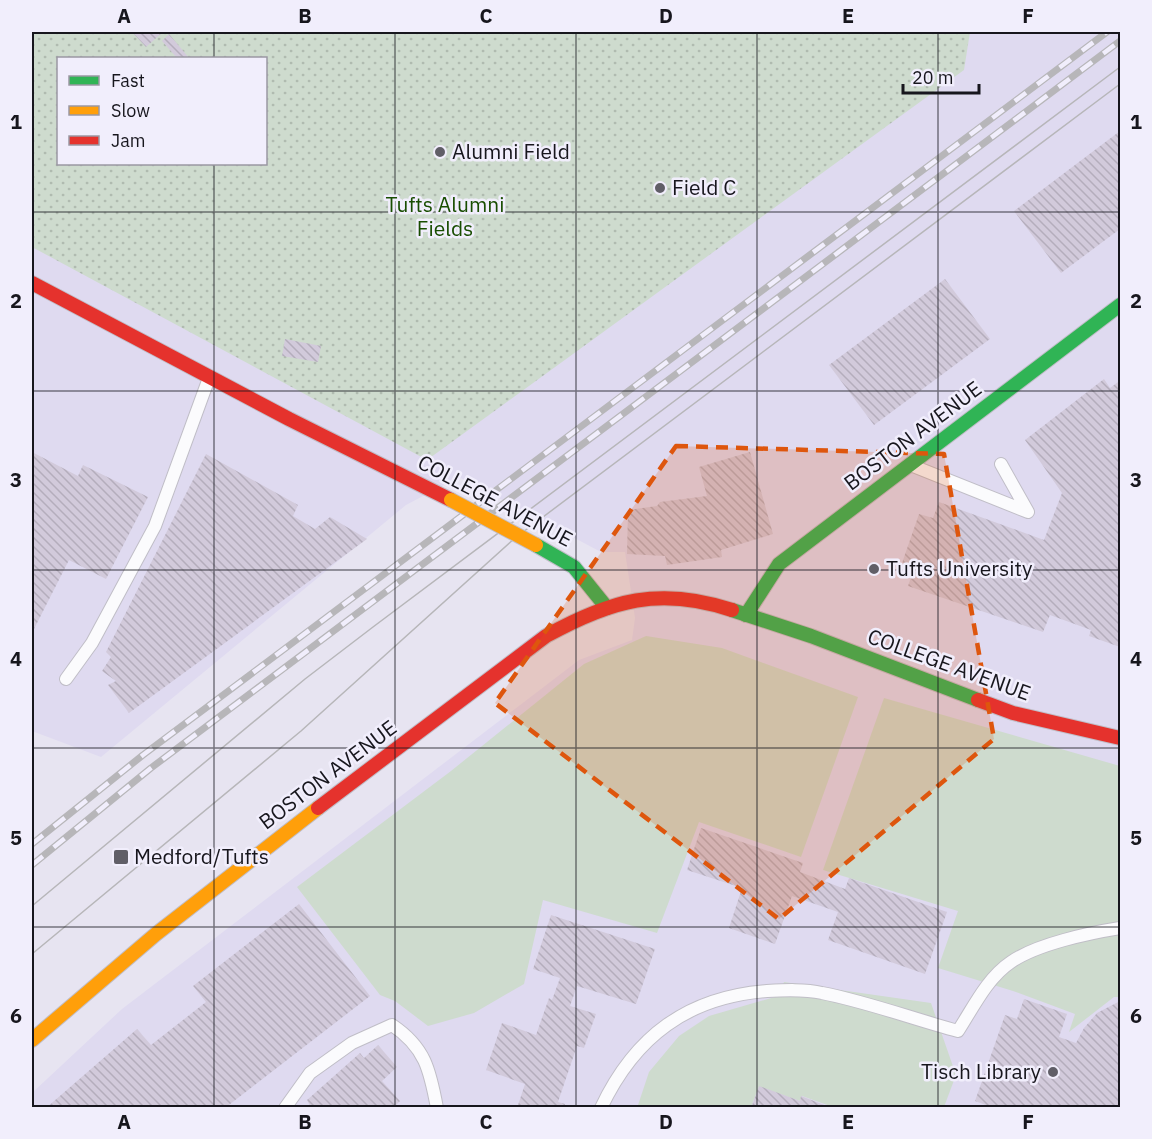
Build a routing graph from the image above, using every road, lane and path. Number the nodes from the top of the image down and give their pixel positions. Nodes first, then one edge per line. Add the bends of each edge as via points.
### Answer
1 (32, 283) edge
2 (1120, 305) edge
3 (210, 377) junction
4 (1001, 464) dead end
5 (909, 465) junction
6 (607, 608) junction
7 (746, 615) junction
8 (66, 679) dead end
9 (1120, 738) edge
10 (1120, 928) edge
11 (32, 1040) edge
12 (285, 1107) edge
13 (437, 1107) edge
14 (601, 1107) edge

1 - 3 main road, COLLEGE AVENUE
2 - 5 main road, BOSTON AVENUE
3 - 6 main road, COLLEGE AVENUE, bridge via 574,567
3 - 8 lane via 155,526 92,643
4 - 5 lane via 1028,512
5 - 7 main road, BOSTON AVENUE via 779,564
6 - 7 main road, COLLEGE AVENUE via 673,596 710,602
6 - 11 main road, BOSTON AVENUE via 580,617 546,636 227,880 83,994
7 - 9 main road, COLLEGE AVENUE via 1012,713
10 - 14 lane via 1040,949 1011,962 988,984 958,1031 820,992 742,993 701,1004 670,1022 627,1062
12 - 13 lane via 310,1073 351,1043 392,1025 406,1034 429,1067

